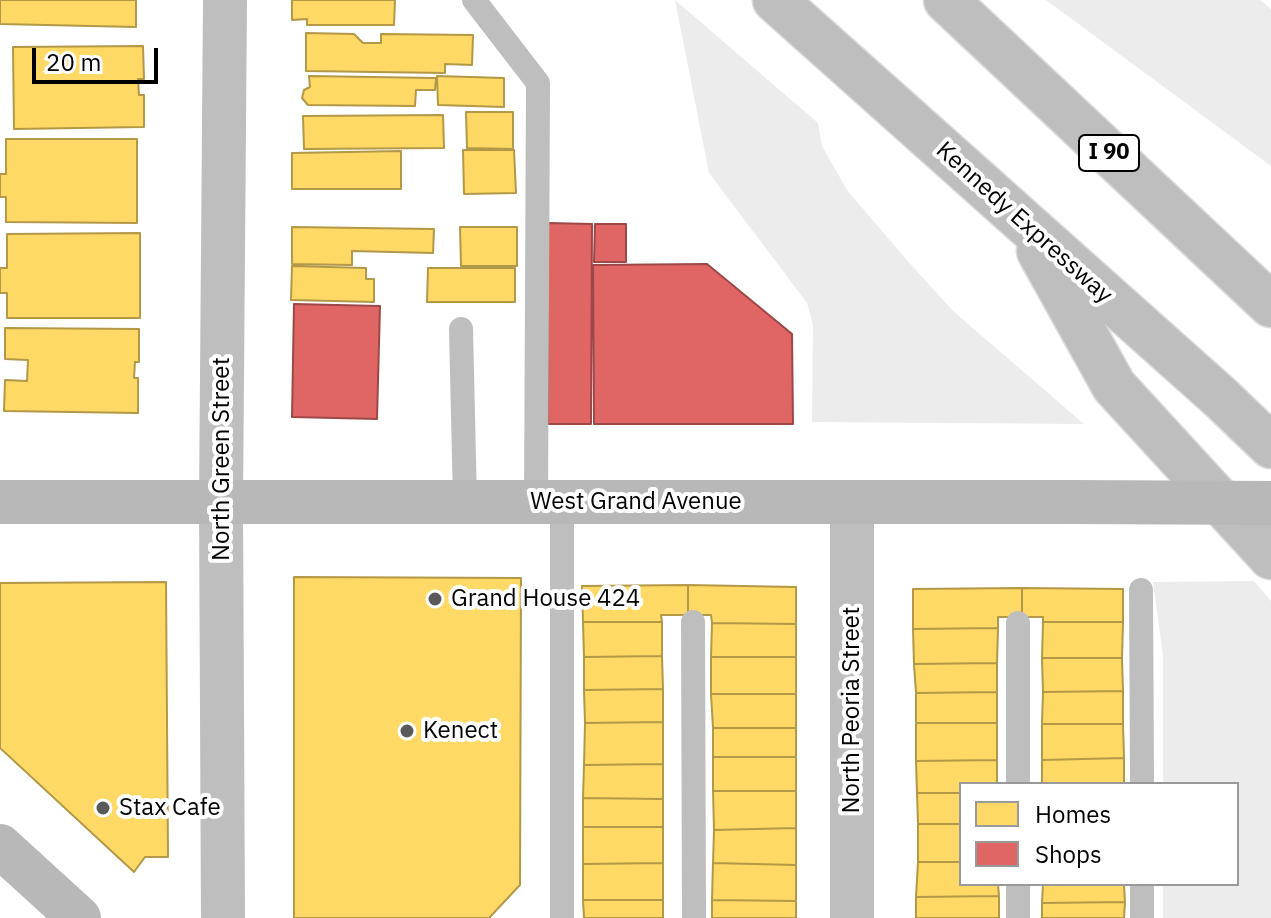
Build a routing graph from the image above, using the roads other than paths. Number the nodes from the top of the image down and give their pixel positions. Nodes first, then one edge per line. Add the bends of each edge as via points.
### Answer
1 (225, 0) edge
2 (474, 0) edge
3 (775, 0) edge
4 (946, 0) edge
5 (1025, 224) junction
6 (1271, 305) edge
7 (461, 329) dead end
8 (1271, 446) edge
9 (0, 502) edge
10 (221, 502) junction
11 (465, 502) junction
12 (549, 502) junction
13 (852, 502) junction
14 (1271, 503) edge
15 (1271, 557) edge
16 (1141, 590) dead end
17 (693, 622) dead end
18 (1018, 623) dead end
19 (1018, 782) edge
20 (1142, 782) edge
21 (0, 846) edge
22 (1018, 886) edge
23 (1142, 886) edge
24 (79, 918) edge
25 (223, 918) edge
26 (562, 918) edge
27 (694, 918) edge
28 (852, 918) edge
29 (1018, 918) edge
30 (1142, 918) edge

1 - 10 main road, North Green Street
2 - 12 lane via 538,83
3 - 5 main road, Kennedy Expressway
4 - 6 main road, I 90
5 - 8 main road, Kennedy Expressway
5 - 15 main road via 1114,386
7 - 11 lane
9 - 10 main road, West Grand Avenue
10 - 11 main road, West Grand Avenue
10 - 25 main road, North Green Street
11 - 12 main road, West Grand Avenue
12 - 13 main road, West Grand Avenue
12 - 26 lane
13 - 14 main road, West Grand Avenue, bridge
13 - 28 main road, North Peoria Street
16 - 20 lane
17 - 27 lane
18 - 19 lane
21 - 24 main road
22 - 29 lane
23 - 30 lane

